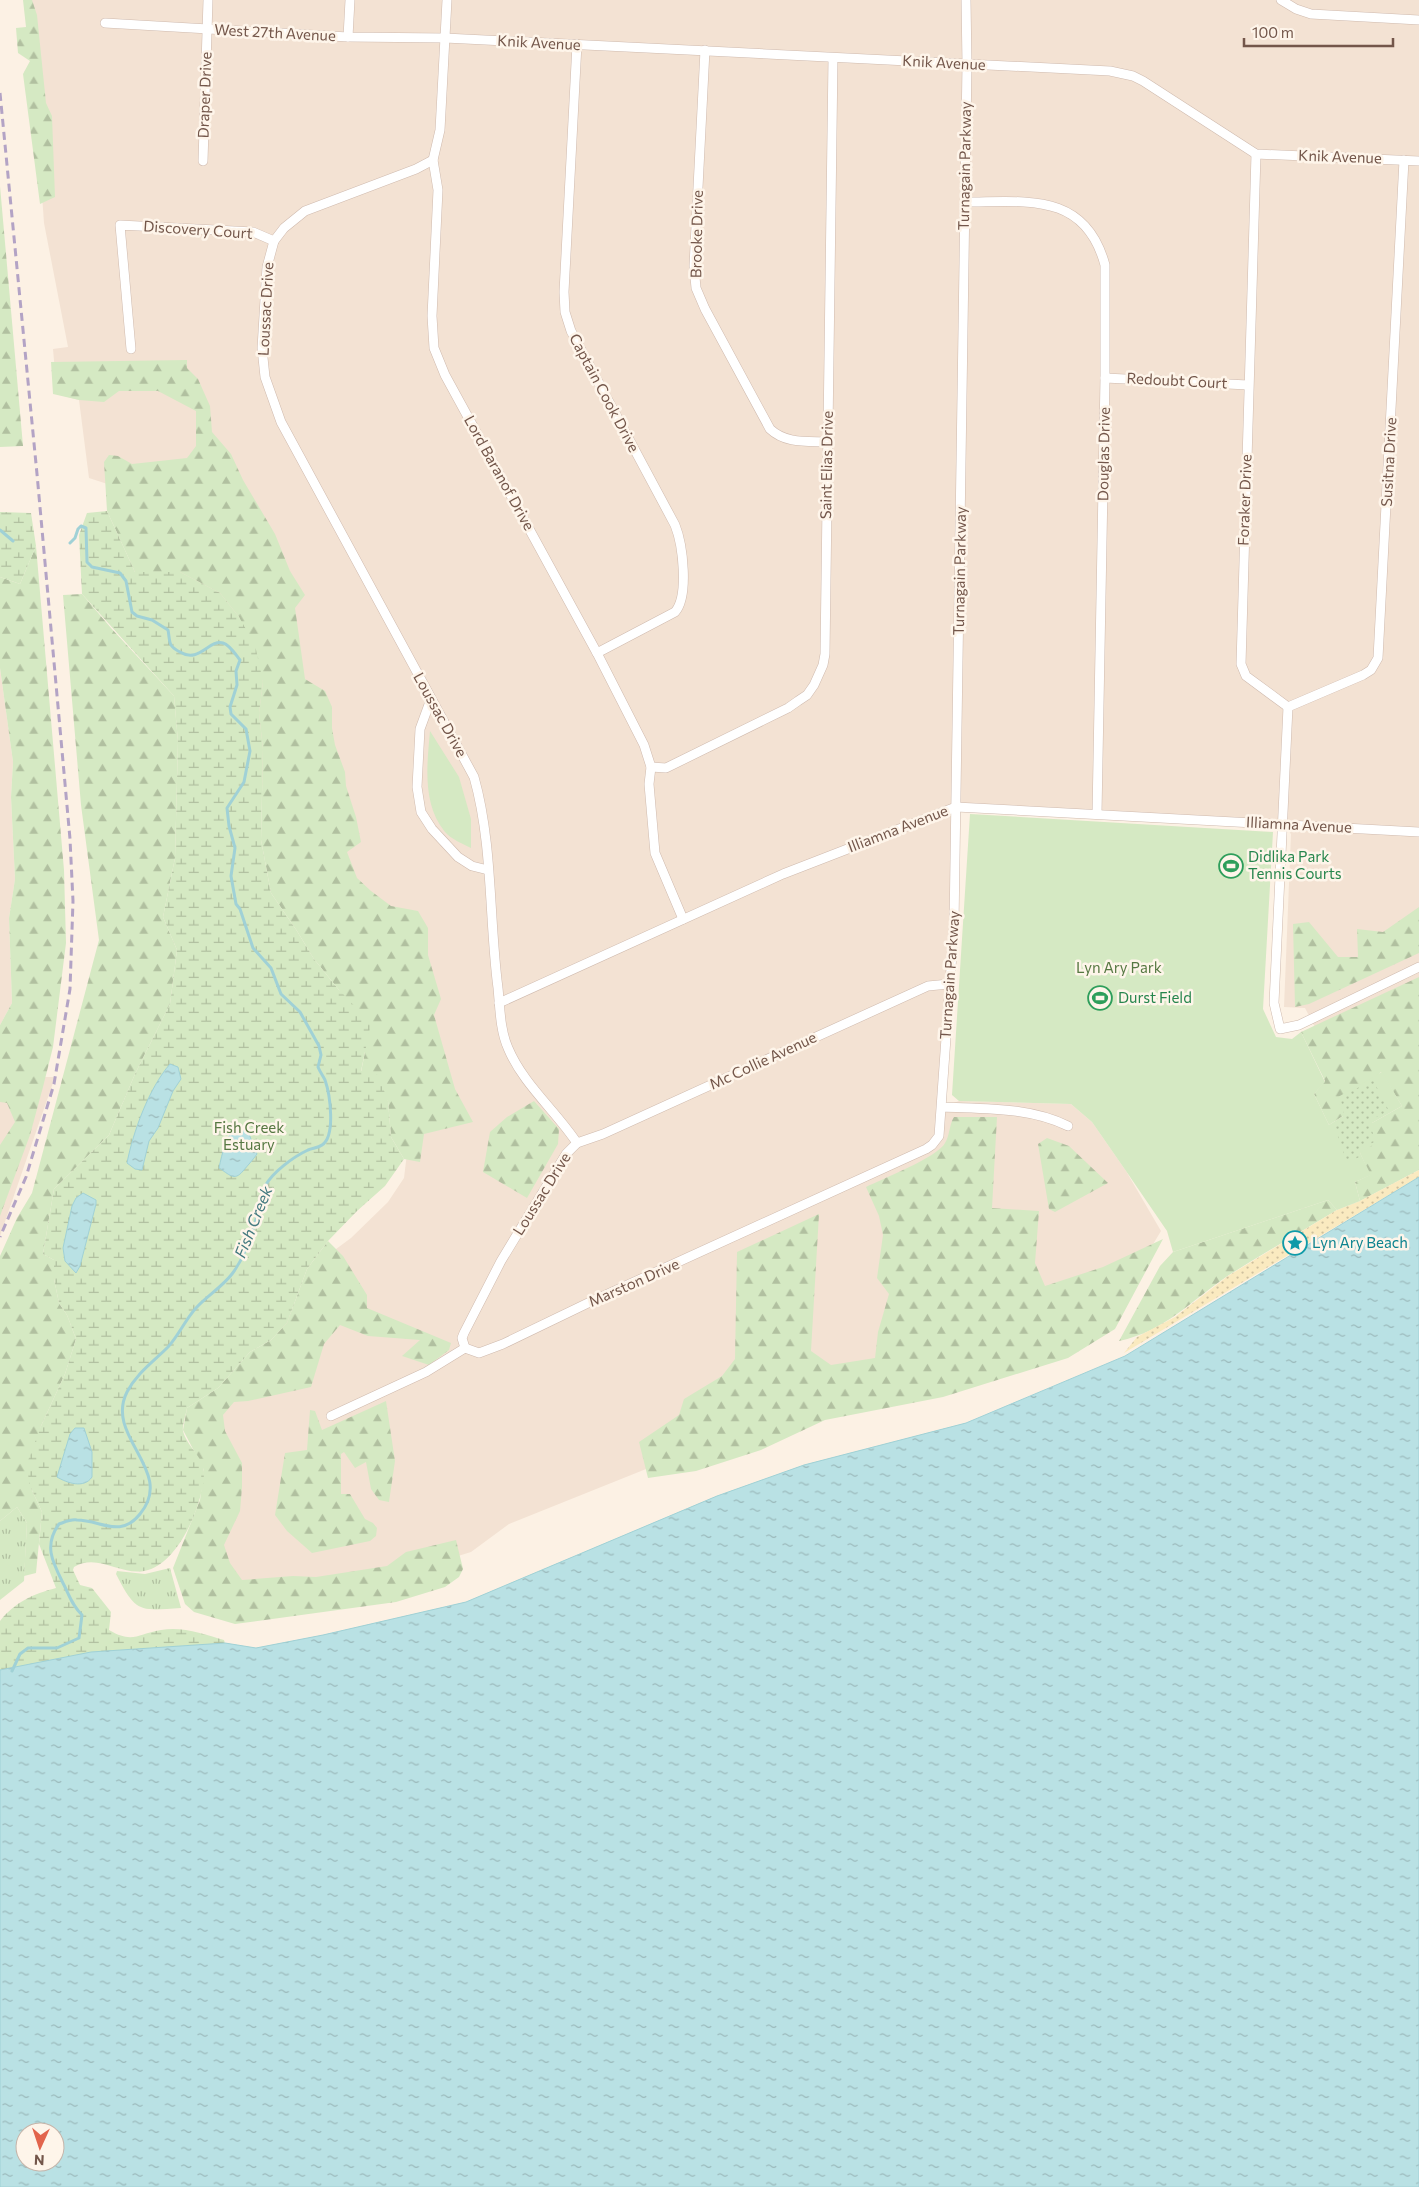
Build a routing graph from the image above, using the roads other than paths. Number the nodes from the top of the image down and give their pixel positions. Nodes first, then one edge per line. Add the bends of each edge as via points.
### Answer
1 (208, 0) edge
2 (350, 0) edge
3 (447, 0) edge
4 (966, 0) edge
5 (1282, 0) edge
6 (1419, 20) edge
7 (105, 23) dead end
8 (207, 29) junction
9 (348, 37) junction
10 (445, 38) junction
11 (577, 44) junction
12 (705, 50) junction
13 (833, 58) junction
14 (967, 64) junction
15 (1256, 154) junction
16 (433, 160) junction
17 (1404, 160) junction
18 (203, 161) dead end
19 (1419, 161) edge
20 (965, 202) junction
21 (274, 241) junction
22 (131, 349) dead end
23 (1105, 378) junction
24 (1248, 384) junction
25 (828, 442) junction
26 (597, 653) junction
27 (431, 699) junction
28 (1288, 706) junction
29 (651, 767) junction
30 (956, 807) junction
31 (1097, 814) junction
32 (1283, 824) junction
33 (1419, 832) edge
34 (488, 870) junction
35 (683, 919) junction
36 (1419, 967) edge
37 (949, 984) junction
38 (500, 1003) junction
39 (942, 1107) junction
40 (1068, 1126) dead end
41 (936, 1140) joint
42 (577, 1143) junction
43 (465, 1348) junction
44 (331, 1416) dead end

1 - 8 street, Draper Drive
2 - 9 street
3 - 10 street, Lord Baranof Drive
4 - 14 street, Turnagain Parkway
5 - 6 street via 1311,14
7 - 8 street, West 27th Avenue
8 - 9 street, West 27th Avenue
8 - 18 street, Draper Drive
9 - 10 street, West 27th Avenue
10 - 11 street, Knik Avenue
10 - 16 street, Lord Baranof Drive via 440,130
11 - 12 street, Knik Avenue
11 - 26 street, Captain Cook Drive via 565,312 571,331 675,525 682,550 681,602 675,612
12 - 13 street, Knik Avenue
12 - 25 street, Brooke Drive via 694,266 696,288 770,430 790,440
13 - 14 street, Knik Avenue
13 - 25 street, Saint Elias Drive
14 - 15 street, Knik Avenue via 1110,71 1133,76
14 - 20 street, Turnagain Parkway
15 - 17 street, Knik Avenue
15 - 24 street, Foraker Drive
16 - 21 street, Loussac Drive via 305,212 284,228
16 - 26 street, Lord Baranof Drive via 438,190 432,316 434,348 445,375
17 - 19 street, Knik Avenue
17 - 28 street, Susitna Drive via 1378,658 1371,670 1363,675
20 - 23 street, Douglas Drive via 1041,202 1073,216 1091,233 1105,265
20 - 30 street, Turnagain Parkway
21 - 22 street, Discovery Court via 253,232 120,225
21 - 27 street, Loussac Drive via 266,267 262,348 265,377 273,405
23 - 24 street, Redoubt Court
23 - 31 street, Douglas Drive
24 - 28 street, Foraker Drive via 1241,664 1246,676
25 - 29 street, Saint Elias Drive via 825,654 816,680 807,695 788,708 666,768
26 - 29 street, Lord Baranof Drive via 644,745
27 - 34 street, Loussac Drive via 474,777 482,812
27 - 34 street via 420,729 417,787 421,812 458,858
28 - 32 street
29 - 35 street, Lord Baranof Drive via 649,784 655,853
30 - 31 street, Illiamna Avenue
30 - 35 street, Illiamna Avenue via 826,856
30 - 37 street, Turnagain Parkway via 954,926
31 - 32 street, Illiamna Avenue
32 - 33 street, Illiamna Avenue
32 - 36 street via 1274,1003 1280,1029 1299,1025
34 - 38 street, Loussac Drive
35 - 38 street, Illiamna Avenue
37 - 39 street, Turnagain Parkway
37 - 42 street, Mc Collie Avenue via 928,986
38 - 42 street, Loussac Drive via 503,1034 513,1060
39 - 40 street via 1018,1111
39 - 41 street, Turnagain Parkway
41 - 43 street, Marston Drive via 926,1149 503,1344 479,1353
42 - 43 street, Loussac Drive via 566,1154 501,1261 464,1333
43 - 44 street via 426,1372

